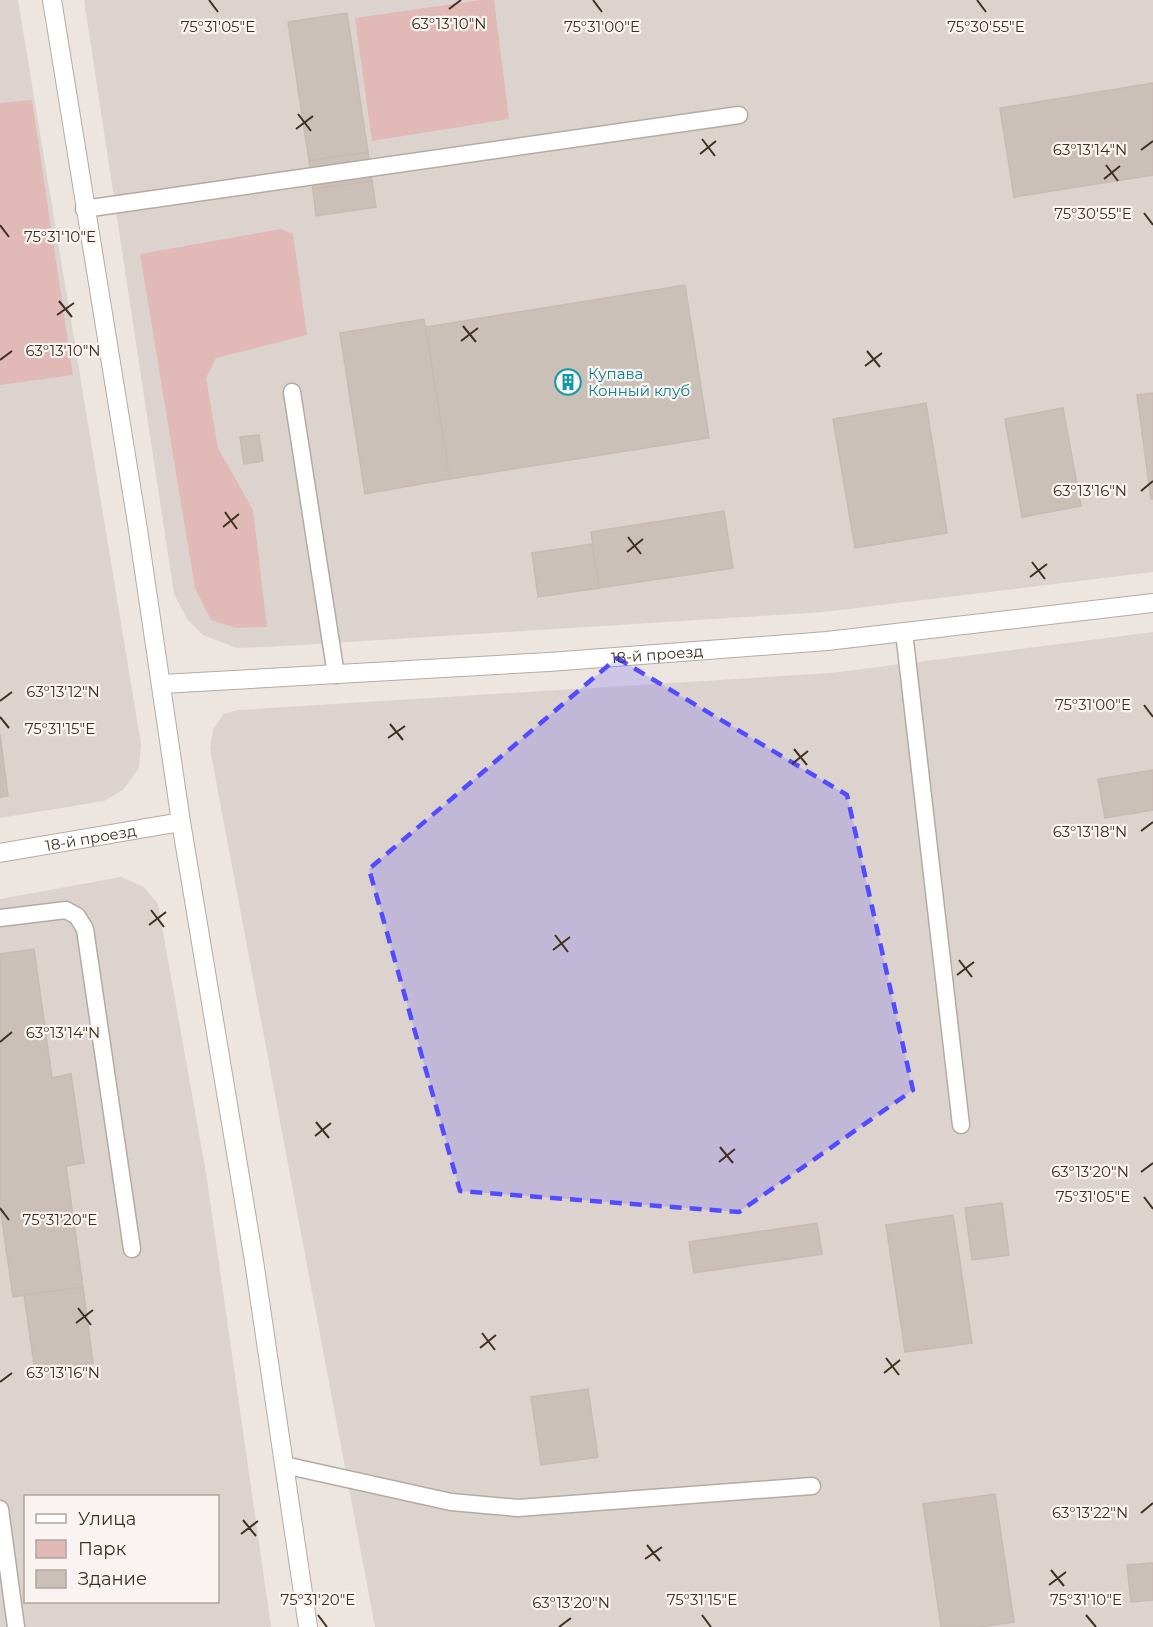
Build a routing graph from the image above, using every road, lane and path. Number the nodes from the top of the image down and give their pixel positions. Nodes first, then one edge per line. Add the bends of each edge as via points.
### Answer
1 (52, 0) edge
2 (739, 115) dead end
3 (84, 209) junction
4 (292, 392) dead end
5 (1153, 603) edge
6 (904, 632) junction
7 (336, 675) junction
8 (162, 684) junction
9 (182, 822) junction
10 (0, 853) edge
11 (0, 918) edge
12 (961, 1125) dead end
13 (132, 1249) dead end
14 (284, 1465) junction
15 (812, 1486) dead end
16 (0, 1509) edge
17 (16, 1627) edge
18 (308, 1627) edge

1 - 3 street
2 - 3 lane
3 - 8 street
4 - 7 lane
5 - 6 street, 18-й проезд
6 - 7 street, 18-й проезд via 804,643
6 - 12 lane
7 - 8 street, 18-й проезд
8 - 9 street
9 - 10 street, 18-й проезд
9 - 14 street
11 - 13 lane via 66,910 77,916 85,929
14 - 15 lane via 451,1502 518,1508
14 - 18 street
16 - 17 lane

